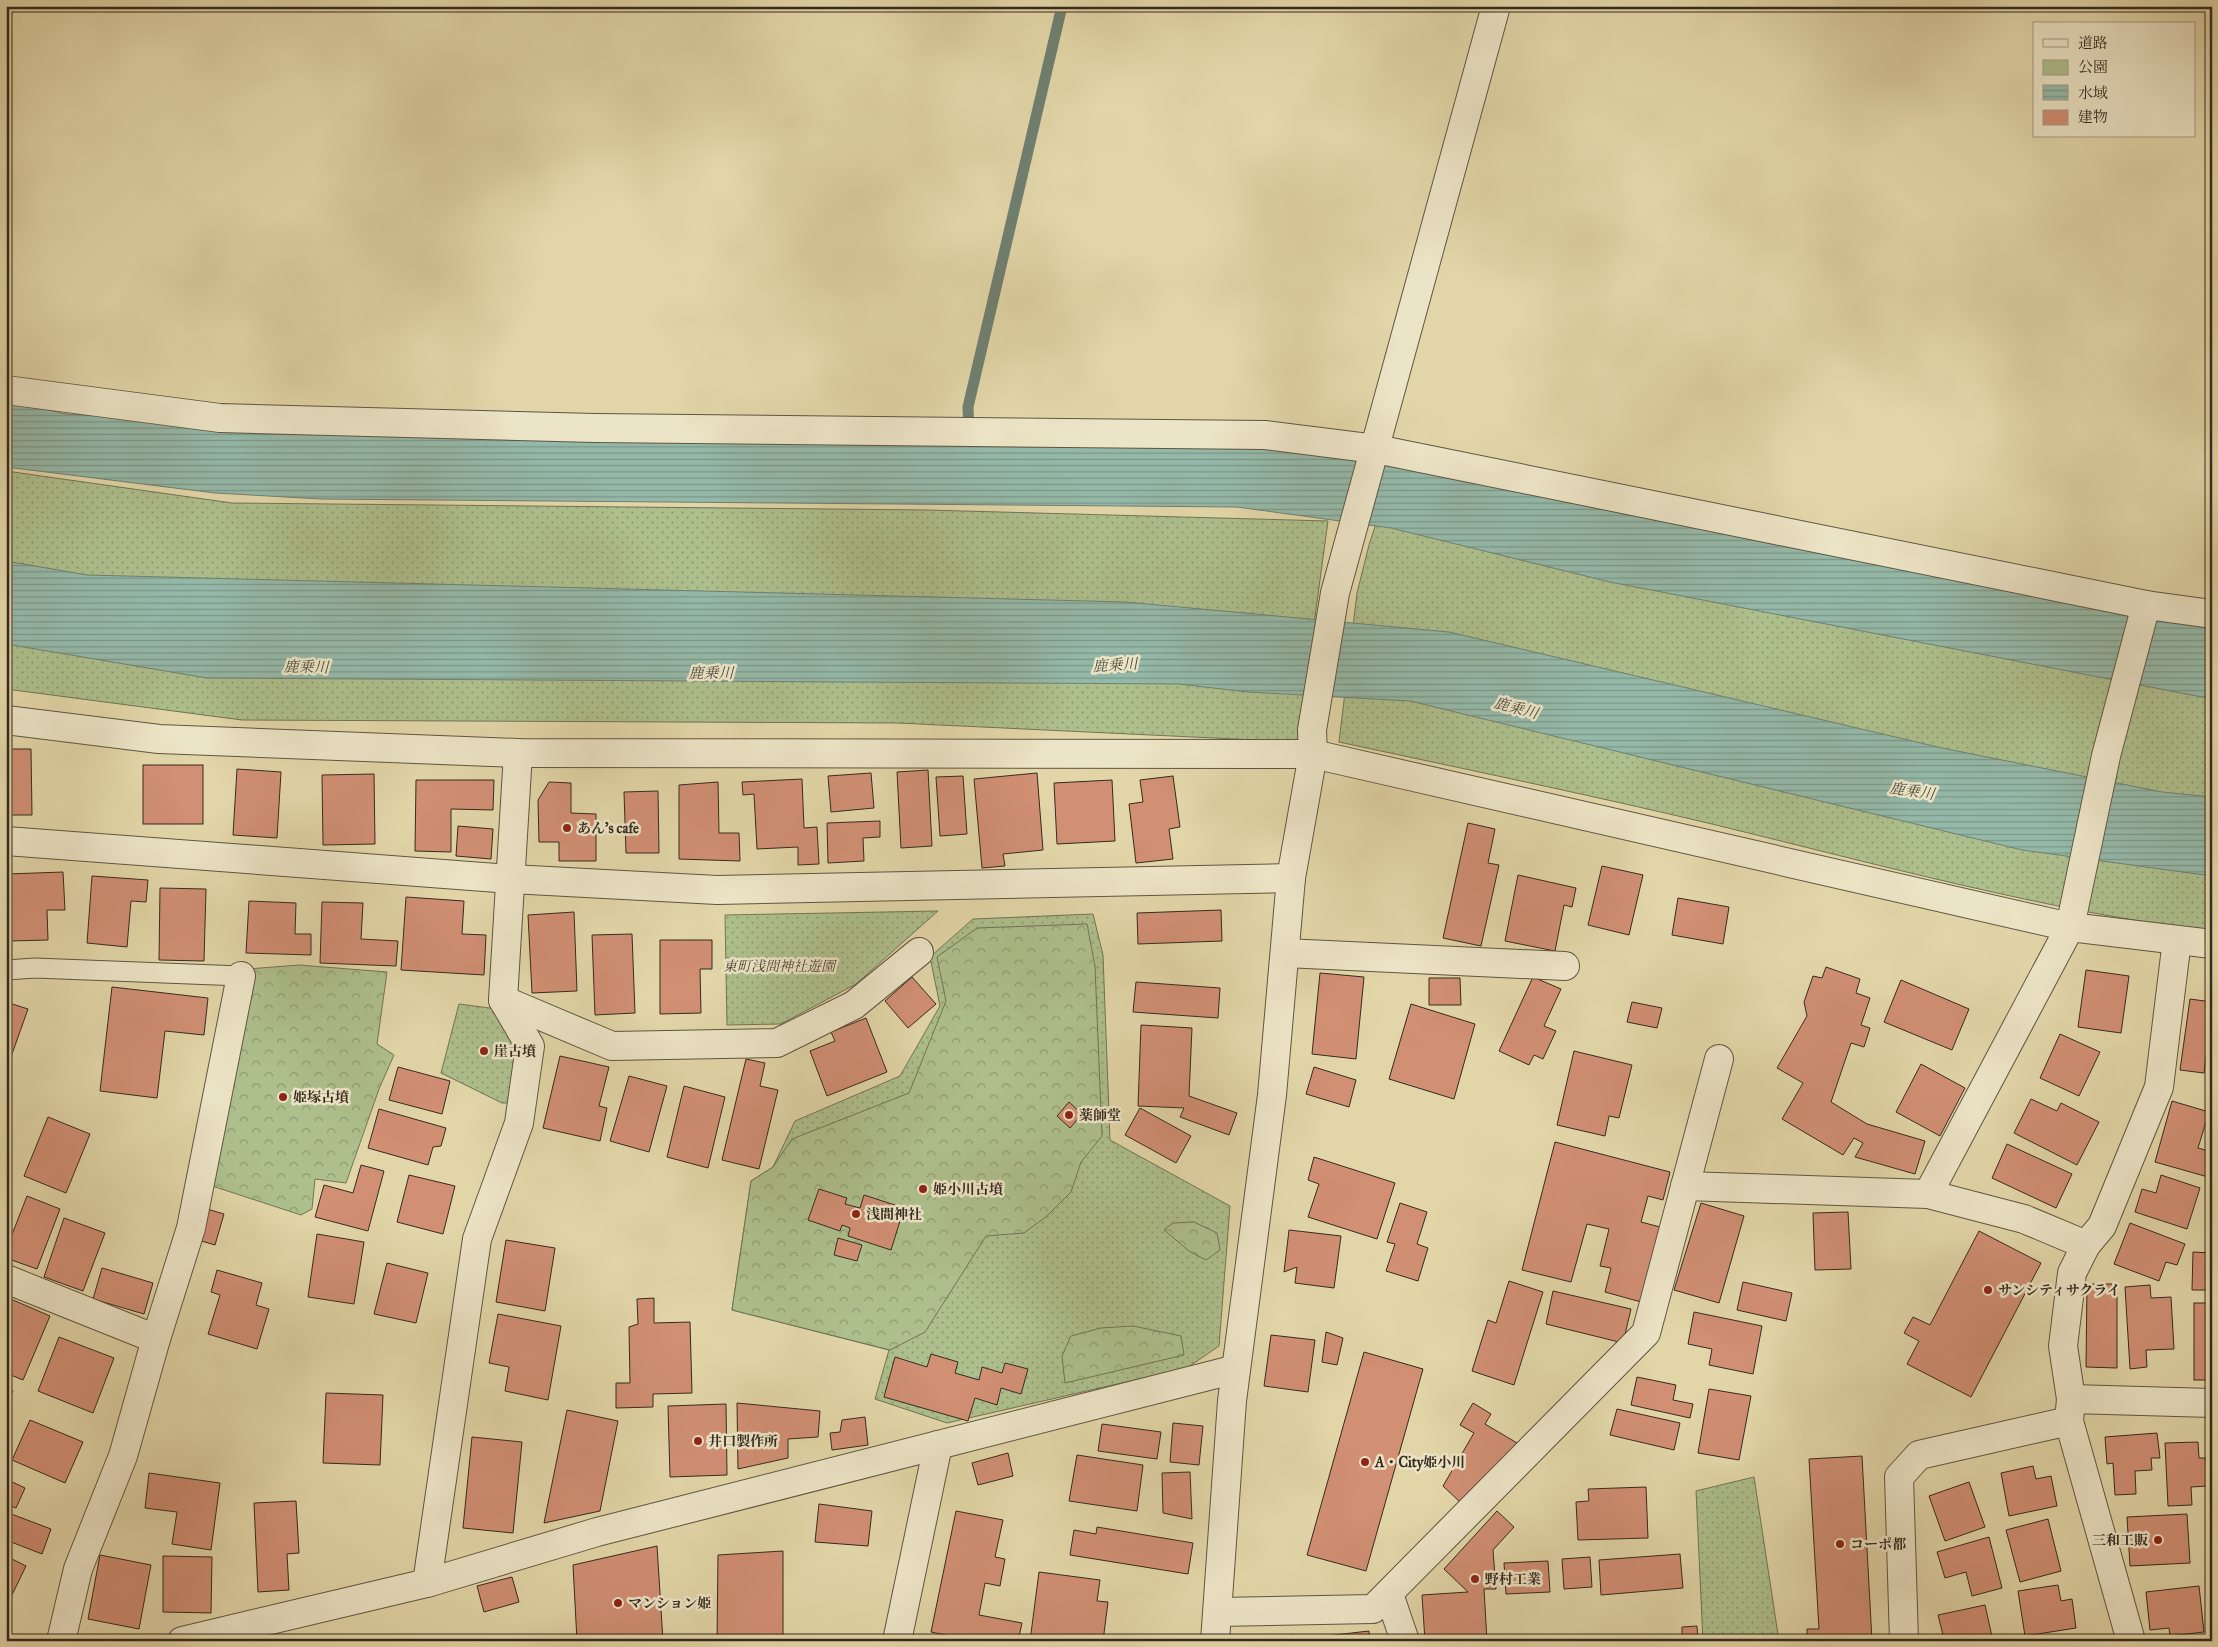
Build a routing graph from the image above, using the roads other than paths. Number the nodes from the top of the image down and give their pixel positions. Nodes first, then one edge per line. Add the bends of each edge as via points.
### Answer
1 (1496, 6) edge
2 (6, 390) edge
3 (1376, 449) junction
4 (2146, 605) junction
5 (2212, 614) edge
6 (6, 720) edge
7 (1313, 742) junction
8 (518, 752) junction
9 (6, 841) edge
10 (1291, 878) junction
11 (511, 879) junction
12 (2070, 927) junction
13 (2177, 940) junction
14 (2212, 944) edge
15 (919, 952) dead end
16 (1284, 953) junction
17 (1565, 966) dead end
18 (6, 970) edge
19 (241, 976) joint
20 (503, 1000) junction
21 (1719, 1059) dead end
22 (1686, 1186) junction
23 (1928, 1194) junction
24 (2086, 1245) junction
25 (6, 1279) edge
26 (156, 1339) junction
27 (1236, 1369) junction
28 (2212, 1403) edge
29 (2070, 1410) junction
30 (938, 1445) junction
31 (427, 1583) junction
32 (1389, 1594) junction
33 (1218, 1612) junction
34 (60, 1641) edge
35 (182, 1641) edge
36 (897, 1641) edge
37 (1215, 1641) edge
38 (1405, 1641) edge
39 (1904, 1641) edge
40 (2131, 1641) edge

1 - 3 street
2 - 3 street via 220,418 595,428 1265,435
3 - 4 street
3 - 7 street via 1335,593
4 - 5 street
4 - 12 street via 2106,756
6 - 8 street via 159,739
7 - 8 street
7 - 10 street
7 - 12 street
8 - 11 street
9 - 11 street
10 - 11 street via 717,890
10 - 16 street
11 - 20 street
12 - 13 street
12 - 23 street
13 - 14 street
13 - 24 street via 2159,1087 2102,1226
15 - 20 street via 854,1005 777,1043 612,1046
16 - 17 street
16 - 27 street via 1272,1094
18 - 19 lane via 35,968
19 - 26 street via 191,1228
20 - 31 street via 530,1046 519,1123 477,1239
21 - 22 street
22 - 23 street
22 - 32 street via 1646,1333
23 - 24 street via 2024,1219
24 - 29 street via 2072,1273 2064,1346
25 - 26 street
26 - 34 street via 123,1456 78,1569
27 - 30 street
27 - 33 street
28 - 29 street
29 - 39 street via 1919,1455 1899,1477
29 - 40 street
30 - 31 street via 597,1532
30 - 36 street
31 - 35 street
32 - 33 street via 1373,1609
32 - 38 street
33 - 37 street

